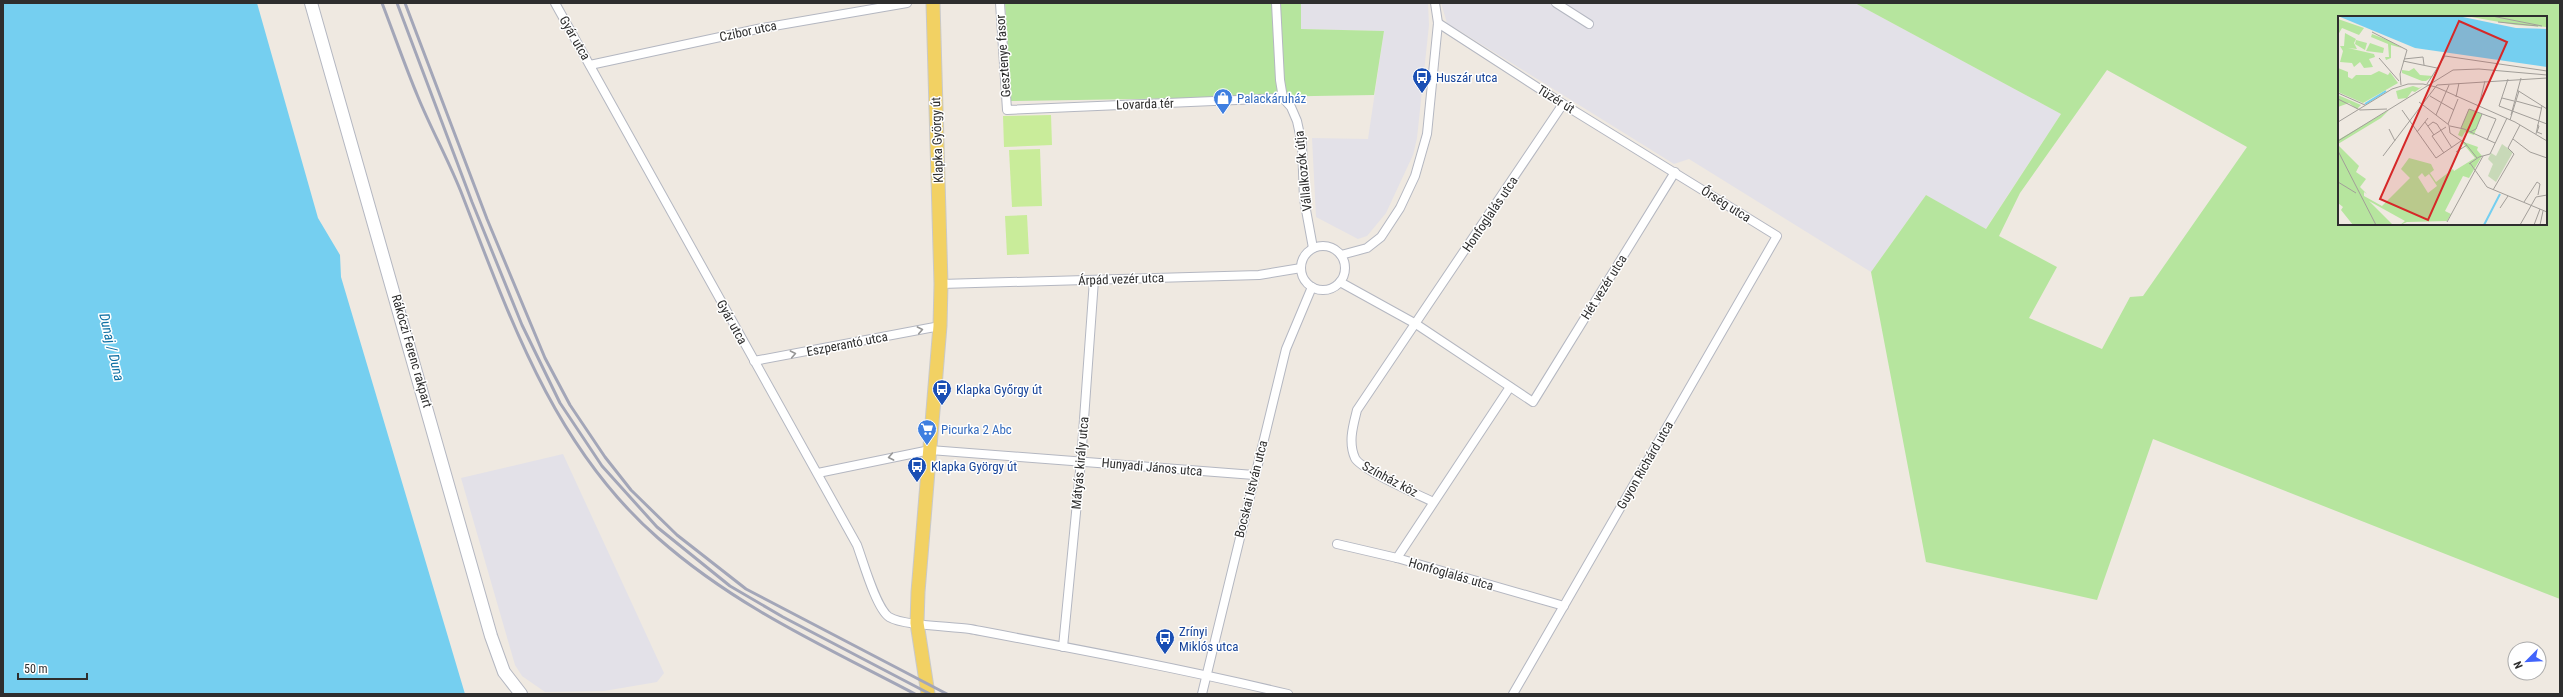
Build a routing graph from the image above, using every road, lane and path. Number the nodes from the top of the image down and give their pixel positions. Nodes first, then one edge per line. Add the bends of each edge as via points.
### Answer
1 (311, 3) edge
2 (555, 3) edge
3 (907, 3) edge
4 (933, 3) edge
5 (1000, 3) edge
6 (1276, 3) edge
7 (1435, 3) edge
8 (1556, 3) edge
9 (1438, 23) junction
10 (1589, 24) dead end
11 (590, 65) junction
12 (1283, 98) junction
13 (1563, 104) junction
14 (1007, 110) joint
15 (1675, 172) junction
16 (1777, 236) joint
17 (1313, 248) junction
18 (1341, 255) junction
19 (1301, 268) junction
20 (1094, 280) junction
21 (1340, 282) junction
22 (941, 284) junction
23 (1312, 287) junction
24 (1416, 324) junction
25 (940, 326) junction
26 (754, 361) junction
27 (1510, 387) junction
28 (930, 450) junction
29 (1353, 451) joint
30 (1081, 461) junction
31 (818, 474) junction
32 (1254, 475) junction
33 (1433, 502) junction
34 (1337, 544) dead end
35 (1397, 558) junction
36 (1564, 606) junction
37 (917, 623) junction
38 (1063, 647) junction
39 (1206, 674) junction
40 (927, 689) edge
41 (521, 694) edge
42 (1202, 694) edge
43 (1288, 694) edge
44 (1513, 694) edge

1 - 41 street, Rákóczi Ferenc rakpart via 490,636 504,672
2 - 11 street, Gyár utca
3 - 11 street, Czibor utca via 762,28
4 - 22 main road, Klapka György út
5 - 14 street, Gesztenye fasor
6 - 12 street, Vállalkozók útja via 1277,55
7 - 9 street
8 - 10 street
9 - 13 street, Tüzér út
9 - 18 street via 1427,134 1415,176 1400,208 1381,237 1367,248
11 - 26 street, Gyár utca
12 - 14 street, Lovarda tér
12 - 17 street, Vállalkozók útja via 1291,107 1297,121 1302,144 1304,199
13 - 15 street, Tüzér út
13 - 24 street, Honfoglalás utca
15 - 16 street, Őrség utca
15 - 27 street, Hét vezér utca via 1533,402
16 - 36 street, Guyon Richárd utca
17 - 18 street via 1334,248
17 - 19 street via 1302,260
18 - 21 street via 1345,269
19 - 20 street, Árpád vezér utca via 1259,275
19 - 23 street via 1306,282
20 - 22 street, Árpád vezér utca
20 - 30 street, Mátyás király utca
21 - 23 street via 1327,290
21 - 24 street
22 - 25 main road, Klapka György út
23 - 32 street, Bocskai István utca via 1286,349
24 - 27 street
24 - 29 street, Honfoglalás utca via 1357,410 1351,431
26 -> 25 street, Eszperantó utca
25 - 28 main road, Klapka György út
26 - 31 street, Gyár utca
27 - 33 street
28 - 30 street, Hunyadi János utca
28 -> 31 street, Hunyadi János utca
28 - 37 main road, Klapka György út via 919,568
29 - 33 street, Színház köz via 1360,466
30 - 32 street, Hunyadi János utca
30 - 38 street, Mátyás király utca
31 - 37 street, Gyár utca via 857,545 885,613 897,620
32 - 39 street, Bocskai István utca
33 - 35 street
34 - 35 street, Honfoglalás utca
35 - 36 street, Honfoglalás utca
36 - 44 street, Guyon Richárd utca
37 - 38 street via 958,627
37 - 40 main road, Klapka György út
38 - 39 street
39 - 42 street, Bocskai István utca
39 - 43 street

